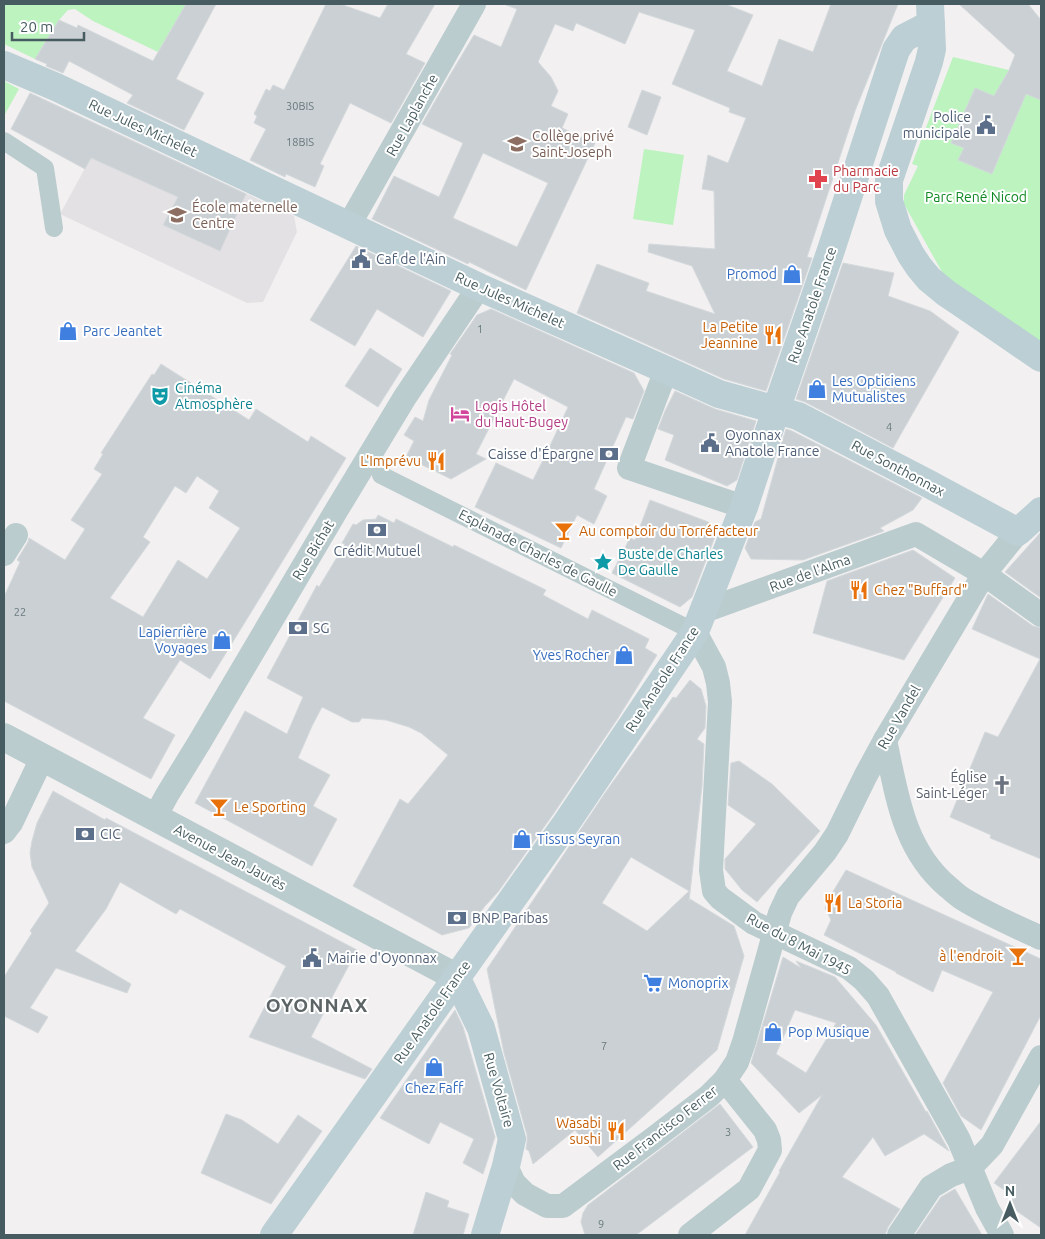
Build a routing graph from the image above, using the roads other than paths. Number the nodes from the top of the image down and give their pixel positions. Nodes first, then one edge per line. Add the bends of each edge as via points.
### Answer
1 (474, 4) edge
2 (931, 14) edge
3 (4, 65) edge
4 (4, 141) edge
5 (349, 225) junction
6 (54, 228) dead end
7 (479, 287) junction
8 (1041, 358) edge
9 (666, 370) junction
10 (776, 410) junction
11 (381, 475) dead end
12 (744, 507) junction
13 (1041, 510) edge
14 (1018, 532) junction
15 (984, 574) junction
16 (1041, 615) edge
17 (699, 622) junction
18 (4, 737) edge
19 (885, 740) junction
20 (42, 758) junction
21 (155, 817) junction
22 (4, 832) edge
23 (774, 933) junction
24 (1041, 938) edge
25 (456, 977) junction
26 (1041, 1057) edge
27 (726, 1080) junction
28 (506, 1166) junction
29 (970, 1168) junction
30 (274, 1235) edge
31 (485, 1235) edge
32 (690, 1235) edge
33 (899, 1235) edge
34 (1002, 1235) edge

1 - 5 street, Rue Laplanche
2 - 8 main road via 929,62 889,180 889,201 898,230 929,279
2 - 10 main road, Rue Anatole France via 904,38 896,50
3 - 5 main road, Rue Jules Michelet
4 - 6 street via 46,168
5 - 7 main road, Rue Jules Michelet
7 - 9 main road, Rue Jules Michelet
7 - 21 street, Rue Bichat via 405,397
9 - 10 main road, Rue Jules Michelet via 719,394
9 - 12 street via 629,468
10 - 12 main road, Rue Anatole France
10 - 14 main road, Rue Sonthonnax via 798,416
11 - 17 street, Esplanade Charles de Gaulle
12 - 17 main road, Rue Anatole France
13 - 14 main road, Rue Vandel
14 - 15 street, Rue Vandel
15 - 16 street
15 - 17 street, Rue de l'Alma via 916,534
15 - 19 street, Rue Vandel
17 - 23 street, Rue du 8 Mai 1945 via 714,667 720,702 711,870 714,891 754,923
17 - 25 main road, Rue Anatole France via 567,822
18 - 20 street, Avenue Jean Jaurès
19 - 23 street, Rue Vandel via 837,834 788,896
19 - 24 street via 901,813 926,864 962,898
20 - 21 street, Avenue Jean Jaurès
20 - 22 street
21 - 25 street, Avenue Jean Jaurès
23 - 27 street, Rue Francisco Ferrer via 744,1042
23 - 29 street, Rue du 8 Mai 1945 via 849,968 878,996 959,1140
25 - 28 main road, Rue Voltaire via 481,1028 512,1139
25 - 30 main road, Rue Anatole France
26 - 29 street via 992,1145
27 - 28 street, Rue Francisco Ferrer via 563,1206 548,1206 525,1194 514,1183
27 - 32 street via 766,1130 770,1150 749,1189
28 - 31 main road, Rue Voltaire
29 - 33 street via 931,1188
29 - 34 street, Rue du 8 Mai 1945

